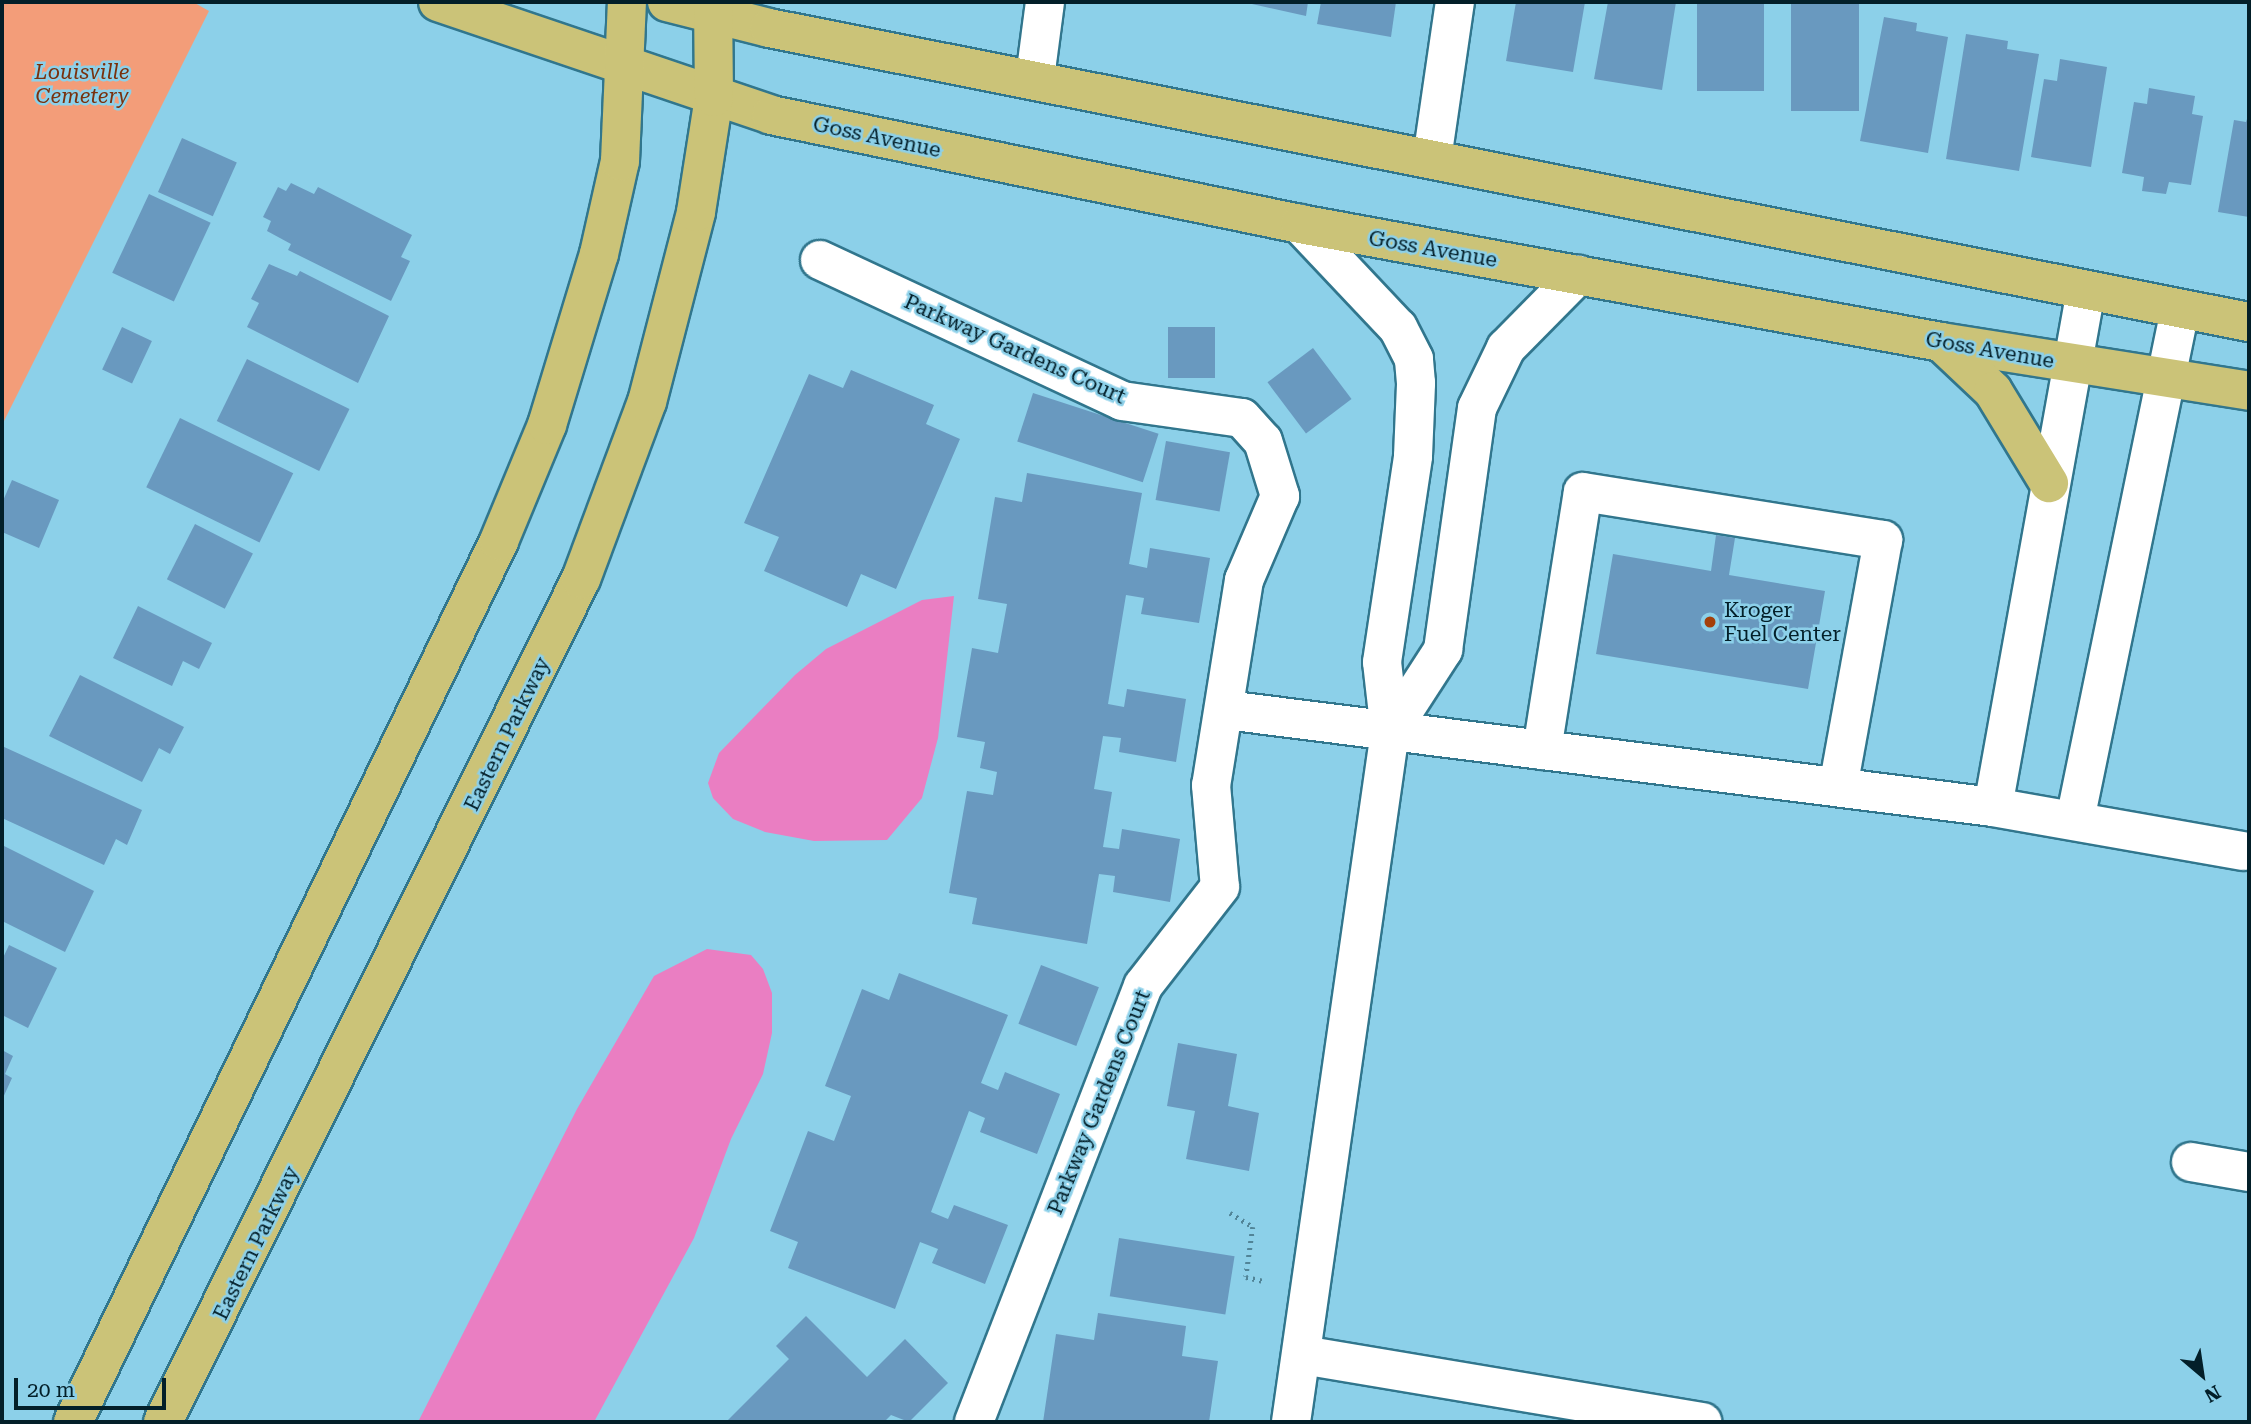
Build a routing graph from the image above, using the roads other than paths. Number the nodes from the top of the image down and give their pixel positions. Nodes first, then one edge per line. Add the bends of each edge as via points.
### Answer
1 (438, 2) edge
2 (627, 2) edge
3 (667, 2) edge
4 (1045, 2) edge
5 (1455, 2) edge
6 (713, 7) edge
7 (625, 66) junction
8 (1035, 78) junction
9 (714, 97) junction
10 (1432, 159) junction
11 (1300, 225) junction
12 (820, 260) dead end
13 (1578, 275) junction
14 (2086, 290) junction
15 (2180, 310) junction
16 (2249, 321) edge
17 (1941, 342) junction
18 (2073, 364) junction
19 (2164, 378) junction
20 (2249, 391) edge
21 (2049, 483) junction
22 (1226, 710) junction
23 (1390, 733) junction
24 (1542, 750) junction
25 (1838, 787) junction
26 (1993, 807) junction
27 (2075, 820) junction
28 (2243, 851) dead end
29 (2191, 1162) dead end
30 (2249, 1172) edge
31 (1302, 1355) junction
32 (73, 1422) edge
33 (163, 1422) edge
34 (974, 1422) edge
35 (1291, 1422) edge
36 (1702, 1422) edge

1 - 7 main road, Goss Avenue
2 - 7 main road
3 - 6 main road
4 - 8 street
5 - 10 street
6 - 8 main road
6 - 9 main road, Eastern Parkway
7 - 9 main road, Goss Avenue
7 - 32 main road via 617,174 599,254 547,425 499,541
8 - 10 main road
9 - 11 main road, Goss Avenue via 771,115
9 - 33 main road, Eastern Parkway via 696,212 647,402 581,579
10 - 14 main road
11 - 13 main road, Goss Avenue
11 - 23 street via 1378,302 1414,359 1413,456 1382,662
12 - 22 street, Parkway Gardens Court via 1122,401 1242,418 1263,441 1280,496 1244,580
13 - 17 main road, Goss Avenue
13 - 23 street via 1506,348 1477,408 1443,650
14 - 15 main road
14 - 18 street
15 - 16 main road
15 - 19 street
17 - 18 main road, Goss Avenue
17 - 21 main road via 1993,391
18 - 19 main road, Goss Avenue
18 - 21 street
19 - 20 main road, Goss Avenue
19 - 27 street
21 - 26 street
22 - 23 street
22 - 34 street, Parkway Gardens Court via 1211,785 1220,887 1143,986
23 - 24 street
23 - 31 street
24 - 25 street
24 - 25 street via 1583,492 1883,540
25 - 26 street
26 - 27 street
27 - 28 street
29 - 30 street
31 - 35 street
31 - 36 street

